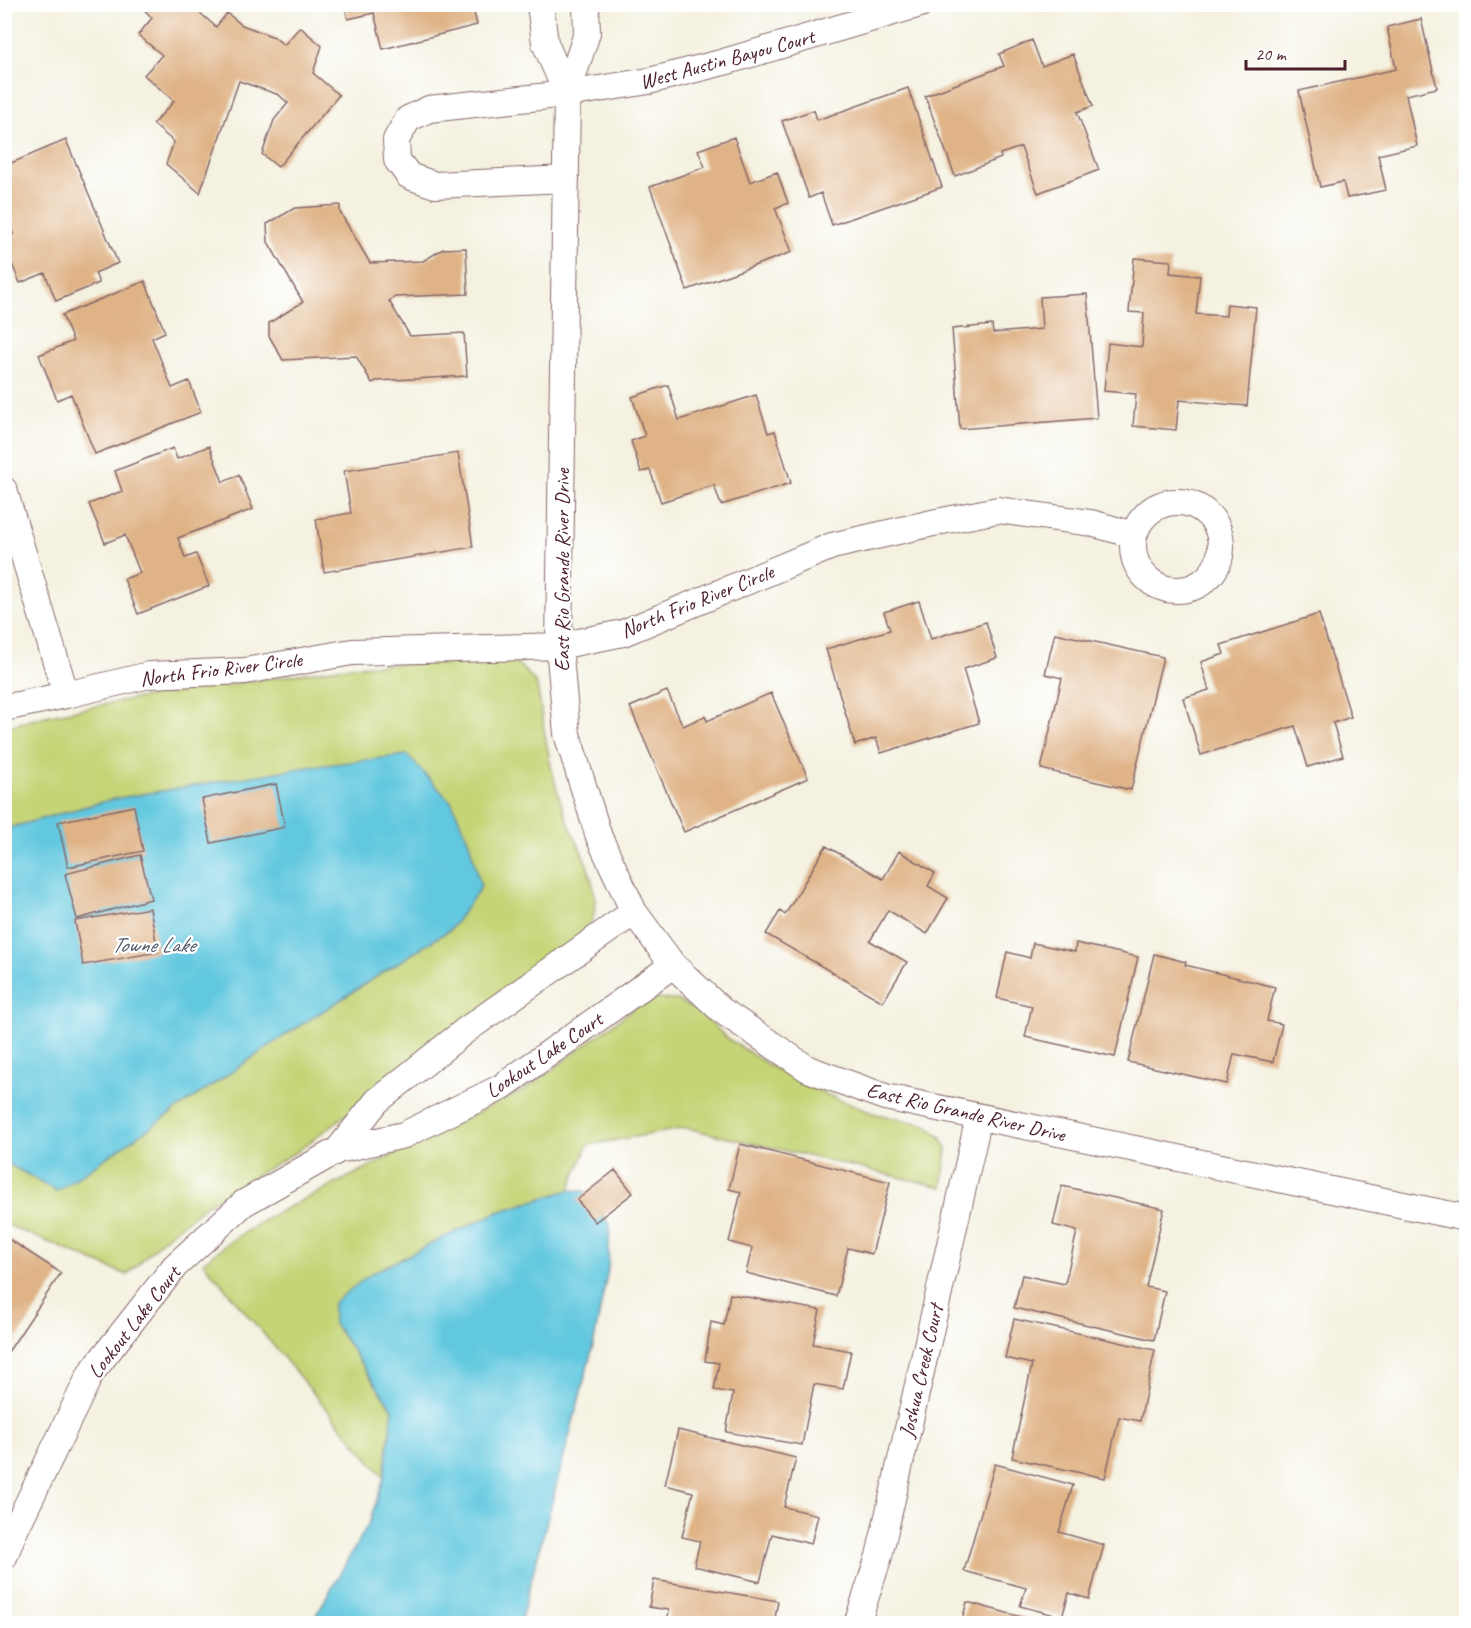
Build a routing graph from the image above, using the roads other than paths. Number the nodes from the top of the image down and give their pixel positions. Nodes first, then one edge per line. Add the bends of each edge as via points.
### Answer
1 (540, 4) edge
2 (586, 4) edge
3 (920, 4) edge
4 (567, 94) junction
5 (566, 179) junction
6 (4, 490) edge
7 (1134, 535) dead end
8 (559, 646) junction
9 (66, 695) junction
10 (4, 708) edge
11 (634, 912) junction
12 (673, 965) junction
13 (979, 1117) junction
14 (338, 1150) junction
15 (1467, 1218) edge
16 (4, 1557) edge
17 (857, 1623) edge

1 - 4 street, East Rio Grande River Drive via 545,43
2 - 4 street, East Rio Grande River Drive via 587,33
3 - 4 street, West Austin Bayou Court via 682,74
4 - 5 street, East Rio Grande River Drive
4 - 5 street, West Austin Bayou Court via 429,109 408,119 396,140 397,160 409,176 435,185
5 - 8 street, East Rio Grande River Drive
6 - 9 street
7 - 8 street, North Frio River Circle via 1091,523 998,510 832,546 623,633
8 - 9 street, North Frio River Circle via 352,652 245,671 149,675
8 - 11 street, East Rio Grande River Drive via 567,734 599,837
9 - 10 street, North Frio River Circle
11 - 12 street, East Rio Grande River Drive
11 - 14 street, Lookout Lake Court via 466,1030 377,1101
12 - 13 street, East Rio Grande River Drive via 721,1010 808,1070 885,1097
12 - 14 street, Lookout Lake Court via 500,1088 404,1135
13 - 15 street, East Rio Grande River Drive
13 - 17 street, Joshua Creek Court via 879,1556
14 - 16 street, Lookout Lake Court via 244,1203 175,1266 91,1373

